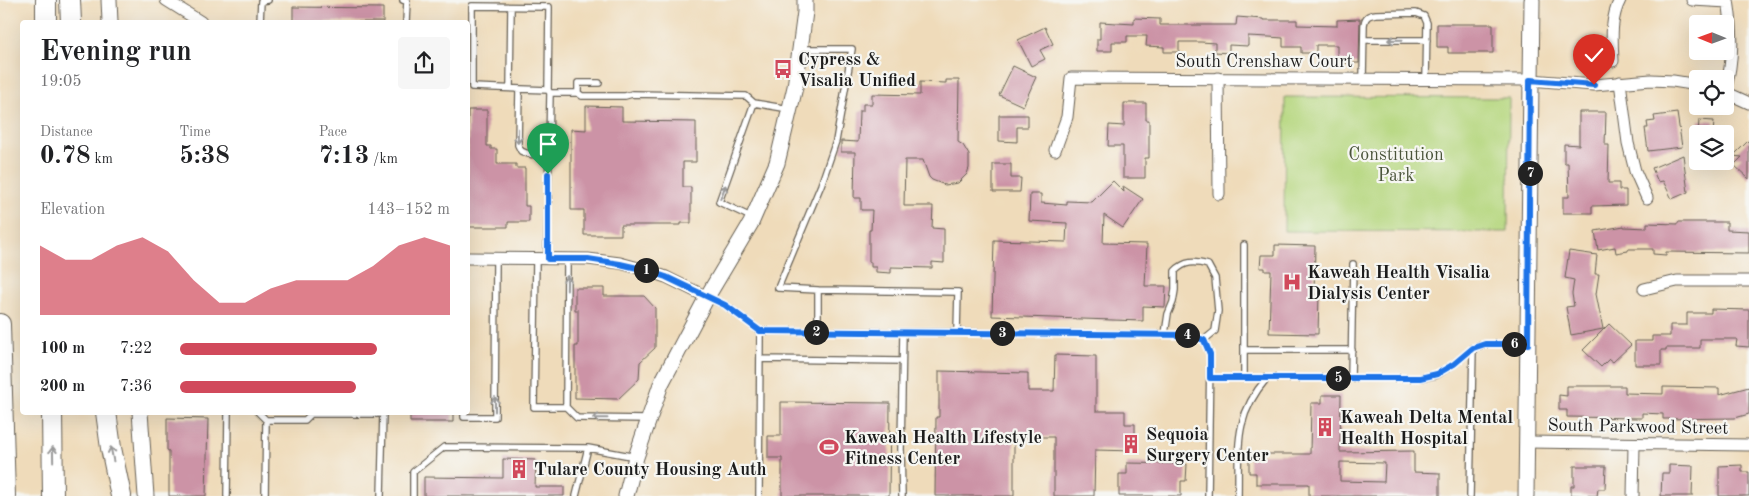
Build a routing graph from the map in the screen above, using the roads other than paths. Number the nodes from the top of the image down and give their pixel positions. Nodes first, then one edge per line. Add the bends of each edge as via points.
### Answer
1 (46, 0) edge
2 (70, 0) edge
3 (109, 0) edge
4 (166, 0) edge
5 (268, 0) edge
6 (403, 0) edge
7 (805, 0) edge
8 (1532, 0) edge
9 (1620, 0) edge
10 (1692, 0) edge
11 (1728, 1) edge
12 (511, 7) junction
13 (46, 20) edge
14 (71, 20) edge
15 (110, 20) edge
16 (197, 20) edge
17 (260, 20) edge
18 (406, 20) edge
19 (1364, 40) junction
20 (1427, 40) junction
21 (800, 49) junction
22 (1613, 61) dead end
23 (1730, 70) edge
24 (1218, 78) junction
25 (1363, 79) junction
26 (1426, 80) junction
27 (1530, 80) junction
28 (1620, 82) junction
29 (599, 83) dead end
30 (1689, 84) edge
31 (470, 86) edge
32 (510, 88) junction
33 (519, 89) junction
34 (549, 91) junction
35 (578, 93) junction
36 (1734, 96) edge
37 (754, 103) junction
38 (1749, 103) edge
39 (789, 109) junction
40 (549, 149) junction
41 (1055, 150) dead end
42 (1219, 194) dead end
43 (1647, 198) dead end
44 (753, 218) junction
45 (1244, 245) dead end
46 (470, 258) edge
47 (496, 258) junction
48 (536, 259) junction
49 (548, 259) junction
50 (567, 259) junction
51 (1353, 264) dead end
52 (1749, 281) edge
53 (818, 290) junction
54 (1644, 290) dead end
55 (707, 297) junction
56 (0, 324) edge
57 (760, 331) junction
58 (818, 332) junction
59 (903, 332) junction
60 (957, 332) junction
61 (1165, 334) junction
62 (1204, 340) junction
63 (1528, 344) junction
64 (1473, 348) junction
65 (1244, 350) junction
66 (1352, 350) junction
67 (760, 359) junction
68 (902, 360) junction
69 (1210, 378) junction
70 (1244, 378) junction
71 (1267, 378) junction
72 (1351, 378) junction
73 (566, 408) junction
74 (52, 415) edge
75 (106, 415) edge
76 (140, 415) edge
77 (228, 415) edge
78 (261, 415) edge
79 (310, 415) edge
80 (383, 415) edge
81 (464, 415) edge
82 (649, 419) junction
83 (266, 420) junction
84 (1527, 442) junction
85 (1634, 445) junction
86 (1749, 445) edge
87 (588, 448) junction
88 (636, 457) junction
89 (4, 496) edge
90 (54, 496) edge
91 (121, 496) edge
92 (146, 496) edge
93 (227, 496) edge
94 (265, 496) edge
95 (381, 496) edge
96 (413, 496) edge
97 (576, 496) edge
98 (626, 496) edge
99 (759, 496) edge
100 (902, 496) edge
101 (1208, 496) edge
102 (1238, 496) edge
103 (1470, 496) edge
104 (1526, 496) edge
105 (1633, 496) edge

1 - 13 highway
2 - 14 highway
3 - 15 street
4 - 16 street
5 - 17 lane via 261,1
6 - 18 lane via 407,1
7 - 21 street
8 - 27 street
9 - 22 street via 1613,22
10 - 11 street
11 - 23 street via 1732,24
12 - 31 lane via 472,6
12 - 32 lane
12 - 34 lane via 549,7
20 -> 19 lane
19 - 20 lane via 1365,20 1370,15 1416,13 1426,18
19 - 25 lane
20 - 26 lane
21 - 39 street
21 - 53 lane via 852,49 836,141 778,288
24 - 25 street, South Crenshaw Court
24 - 41 street, South Crenshaw Court via 1071,78 1067,117
24 - 42 street
25 - 26 street, South Crenshaw Court
26 - 27 street, South Crenshaw Court
27 - 28 street, South Crenshaw Court via 1594,85
27 - 63 street
28 - 30 street, South Crenshaw Court
28 - 43 street via 1628,143 1635,171
29 - 35 lane via 578,83
31 - 32 lane
32 - 33 lane
33 - 34 lane
33 -> 40 lane via 518,145 521,151 530,155
34 - 35 lane
34 - 40 lane
35 - 37 lane via 582,96 746,96
36 - 38 street
37 - 39 lane
44 -> 37 lane via 719,202
39 - 44 street via 777,163
40 - 49 lane
44 - 55 street
45 - 65 lane
46 - 47 street
47 - 48 street
81 -> 47 lane via 495,417
48 - 49 street
48 - 73 lane via 534,407
49 - 50 street
50 - 55 street via 604,261 642,269
73 -> 50 lane
51 - 66 lane
52 - 54 street via 1677,281
53 - 58 lane
53 - 60 lane via 958,292
55 - 57 lane via 725,305
55 - 82 street via 660,384
56 - 89 highway
57 - 58 lane
57 - 67 lane
58 - 59 lane
59 - 60 lane
59 - 68 lane
60 - 61 lane
61 - 62 lane via 1190,335
61 - 62 lane via 1174,296 1175,271 1181,265 1196,261 1208,265 1217,288 1217,325
62 - 69 lane via 1210,354
63 - 64 lane via 1485,344
63 - 84 street
64 - 72 lane via 1437,374 1420,378
64 - 103 lane
65 - 66 lane
65 - 70 lane
66 - 72 lane
67 - 68 lane
67 - 99 lane
68 - 100 lane
69 - 70 lane
69 - 101 lane
70 - 71 lane
71 - 72 lane
71 - 102 lane via 1256,391 1240,426
82 -> 73 lane via 577,418
90 -> 74 highway
91 -> 75 highway
76 - 92 street
77 - 93 lane
78 - 83 lane
79 - 83 lane via 305,420
80 - 95 lane
82 - 88 street
83 - 94 lane
84 - 85 street, South Parkwood Street
84 - 104 street
85 - 86 street, South Parkwood Street
85 - 105 street
87 - 88 lane
87 - 96 lane via 444,447 413,472
87 - 97 lane
88 - 98 street

